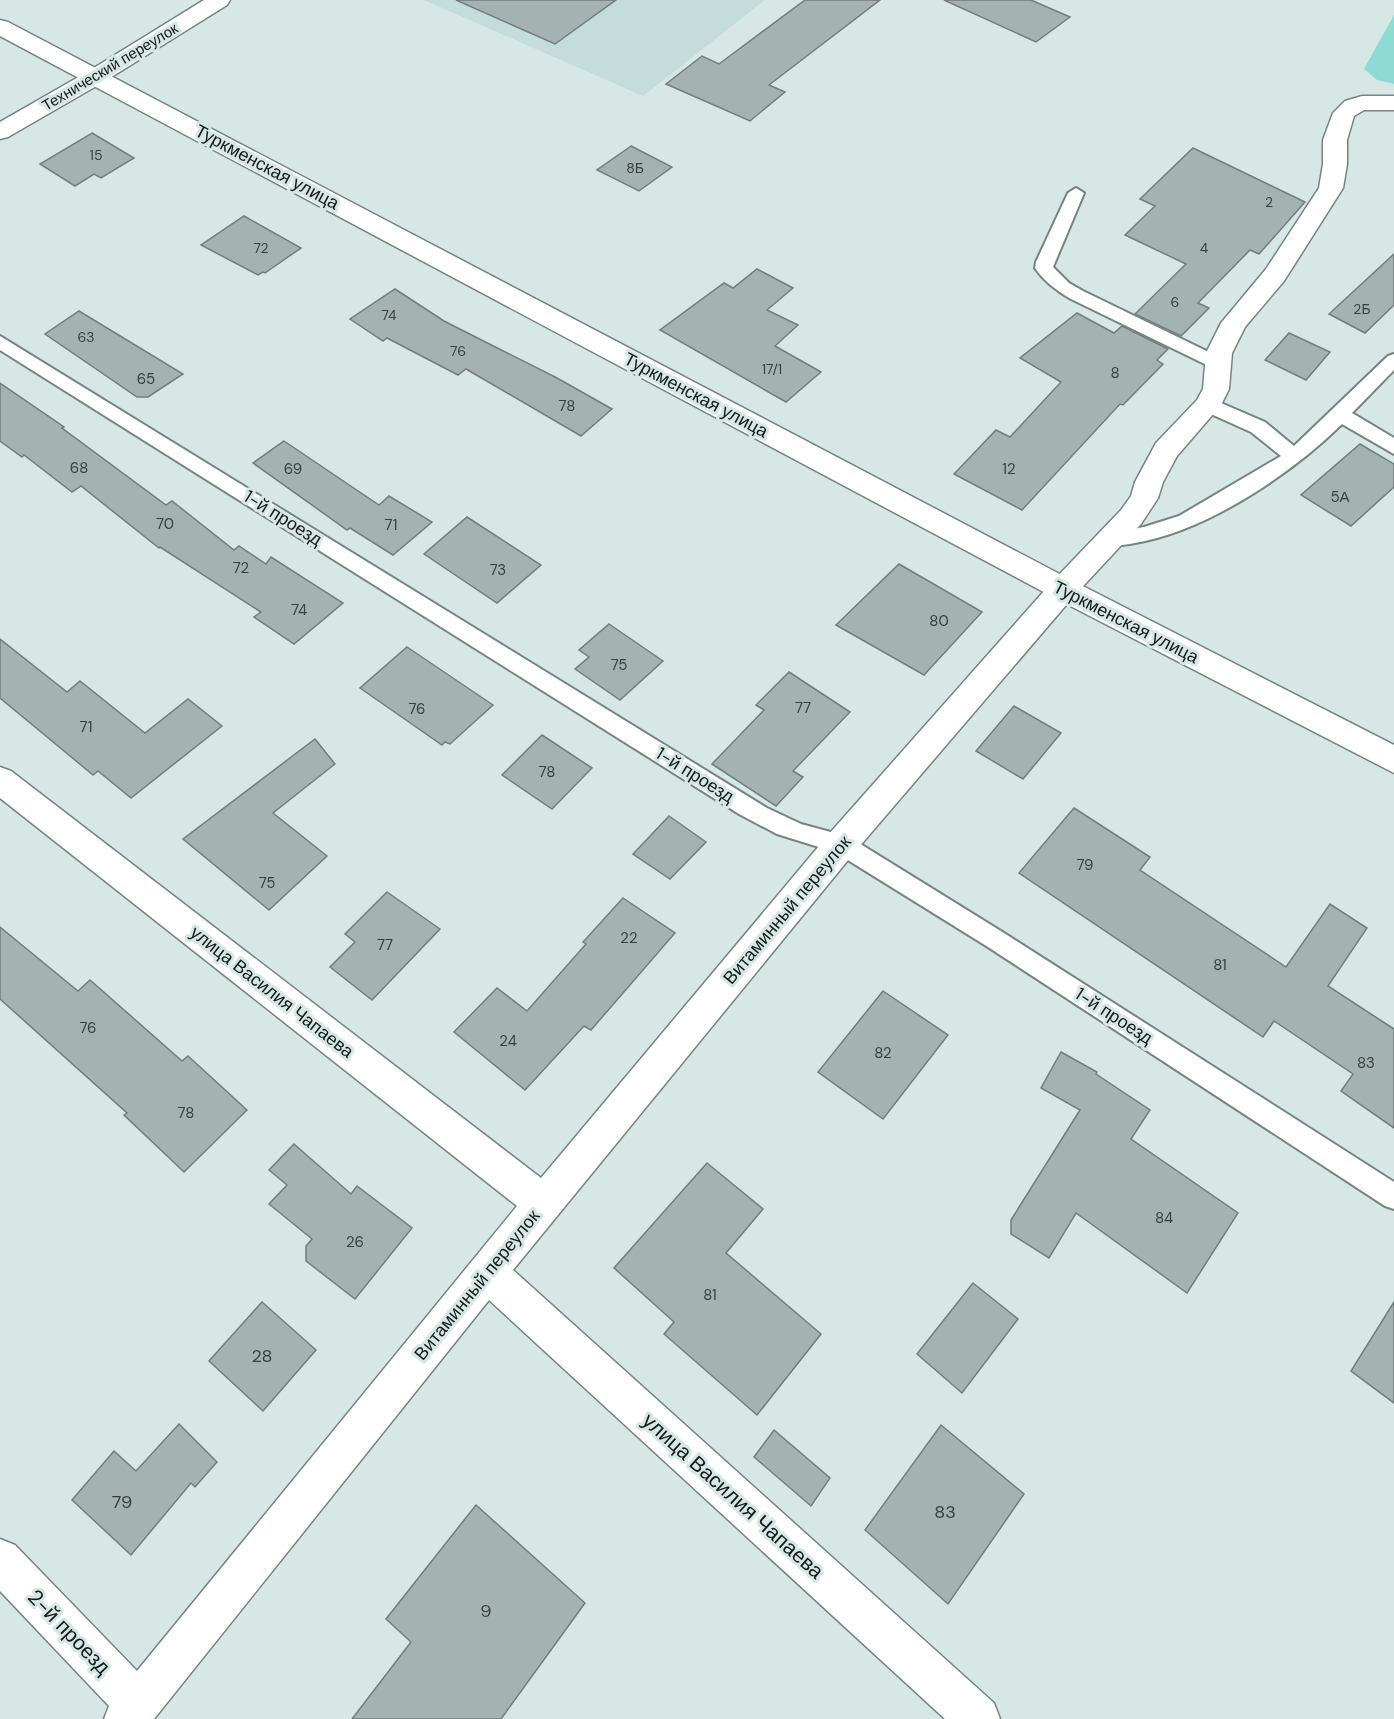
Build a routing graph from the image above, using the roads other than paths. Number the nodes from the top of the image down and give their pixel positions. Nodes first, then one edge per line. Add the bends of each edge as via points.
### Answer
1 (219, 0) edge
2 (0, 27) edge
3 (97, 76) junction
4 (1394, 103) edge
5 (0, 132) edge
6 (1076, 193) dead end
7 (0, 342) edge
8 (1394, 360) edge
9 (1219, 363) junction
10 (1208, 405) junction
11 (1340, 414) junction
12 (1394, 447) edge
13 (1294, 456) junction
14 (1110, 539) junction
15 (1063, 589) junction
16 (1394, 760) edge
17 (0, 780) edge
18 (841, 844) junction
19 (1394, 1197) edge
20 (544, 1204) junction
21 (487, 1272) junction
22 (0, 1560) edge
23 (132, 1711) edge
24 (978, 1719) edge

1 - 3 street, Технический переулок
2 - 3 street, Туркменская улица
3 - 5 street, Технический переулок
3 - 15 street, Туркменская улица
4 - 9 street, Витаминный переулок via 1362,103 1344,113 1335,140 1330,188 1275,275 1234,323 1219,353
6 - 9 lane via 1045,262 1050,276 1077,295
7 - 18 lane, 1-й проезд via 761,818 812,838
8 - 11 lane
9 - 10 street, Витаминный переулок via 1216,388
10 - 13 lane via 1258,427
10 - 14 street, Витаминный переулок via 1166,450 1144,498
11 - 12 lane
11 - 13 lane
13 - 14 lane via 1265,477 1171,528 1144,536
14 - 15 street, Витаминный переулок
15 - 16 street, Туркменская улица
15 - 18 street, Витаминный переулок
17 - 20 street, улица Василия Чапаева
18 - 19 lane, 1-й проезд via 996,939
18 - 20 street, Витаминный переулок
20 - 21 street, Витаминный переулок
21 - 23 street, Витаминный переулок
21 - 24 street, улица Василия Чапаева
22 - 23 street, 2-й проезд

